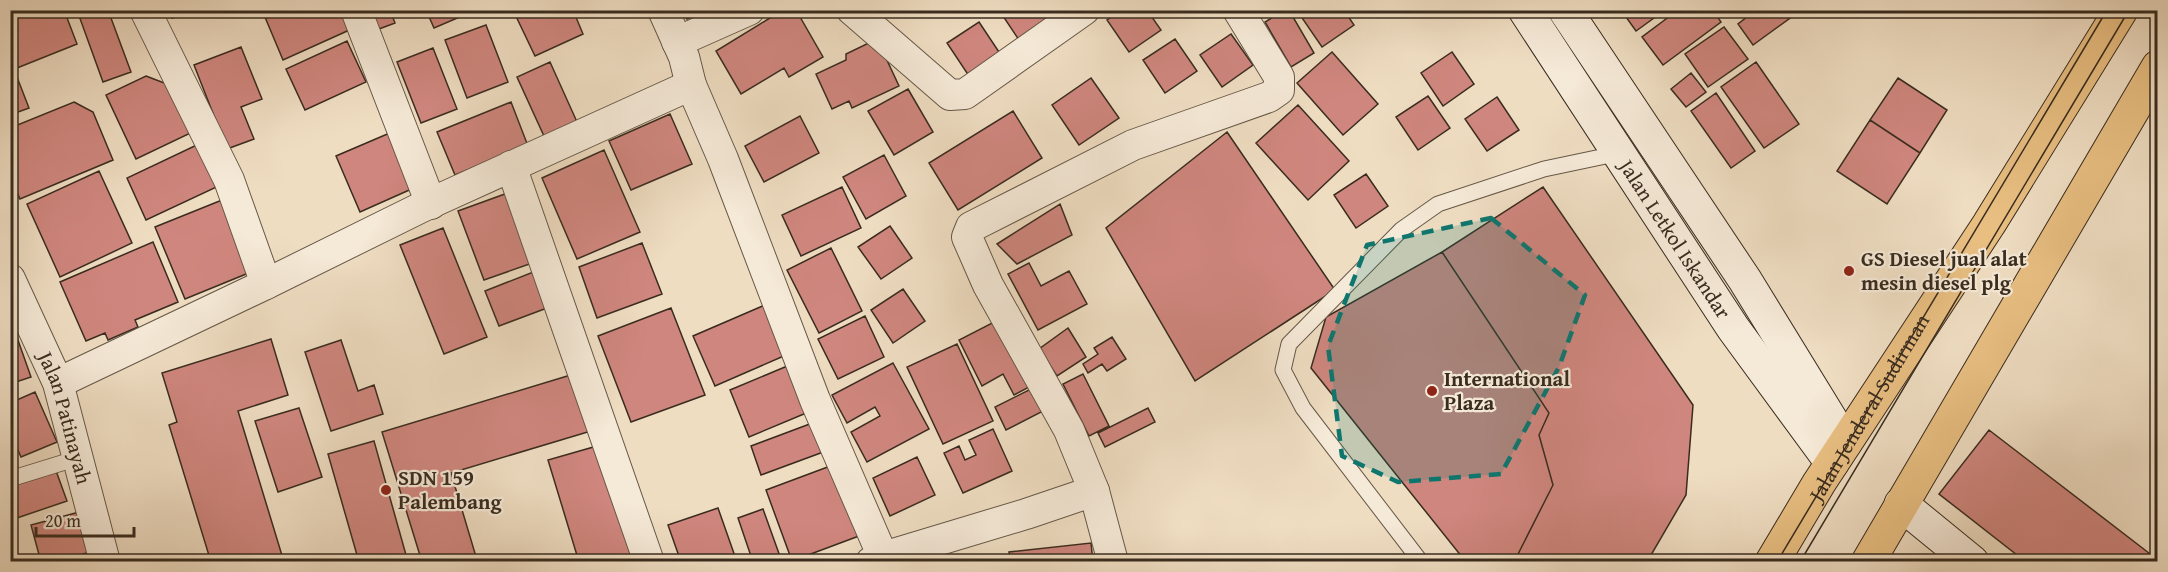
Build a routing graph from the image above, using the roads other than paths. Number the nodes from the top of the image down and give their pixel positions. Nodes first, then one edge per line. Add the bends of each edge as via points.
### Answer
1 (145, 10) edge
2 (356, 10) edge
3 (663, 10) edge
4 (749, 10) edge
5 (852, 10) edge
6 (1084, 10) edge
7 (1238, 10) edge
8 (1525, 10) edge
9 (1565, 10) edge
10 (2121, 10) edge
11 (677, 42) junction
12 (2157, 67) edge
13 (691, 85) junction
14 (1620, 153) junction
15 (511, 166) junction
16 (431, 204) junction
17 (10, 279) edge
18 (266, 284) junction
19 (1781, 367) junction
20 (58, 383) junction
21 (1839, 453) junction
22 (78, 458) junction
23 (10, 479) edge
24 (1094, 491) junction
25 (1901, 504) junction
26 (877, 559) edge
27 (1964, 559) edge
28 (105, 561) edge
29 (649, 561) edge
30 (1113, 561) edge
31 (1421, 561) edge
32 (1772, 561) edge
33 (1869, 561) edge

1 - 18 street via 230,180
2 - 16 street
3 - 11 street
4 - 11 street
5 - 6 street via 950,95 964,94
7 - 24 street via 1279,77 1279,90 1269,97 1133,145 971,227 967,237 988,285 1069,430
8 - 14 main road, Jalan Letkol Iskandar
9 - 19 main road, Jalan Letkol Iskandar via 1745,280
10 - 21 highway, Jalan Jenderal Sudirman via 1989,224
11 - 13 street
12 - 25 highway
13 - 15 street
13 - 26 street
14 - 19 main road, Jalan Letkol Iskandar via 1733,328
14 - 31 lane via 1544,169 1438,204 1401,230 1289,344 1283,370 1303,408
15 - 16 street
15 - 29 street
16 - 18 street
17 - 20 street, Jalan Patinayah
18 - 20 street
19 - 21 main road, Jalan Letkol Iskandar
20 - 22 street, Jalan Patinayah
21 - 32 highway, Jalan Jenderal Sudirman
22 - 23 lane
22 - 28 street, Jalan Patinayah
24 - 26 street
24 - 30 street
25 - 27 main road
25 - 33 highway

